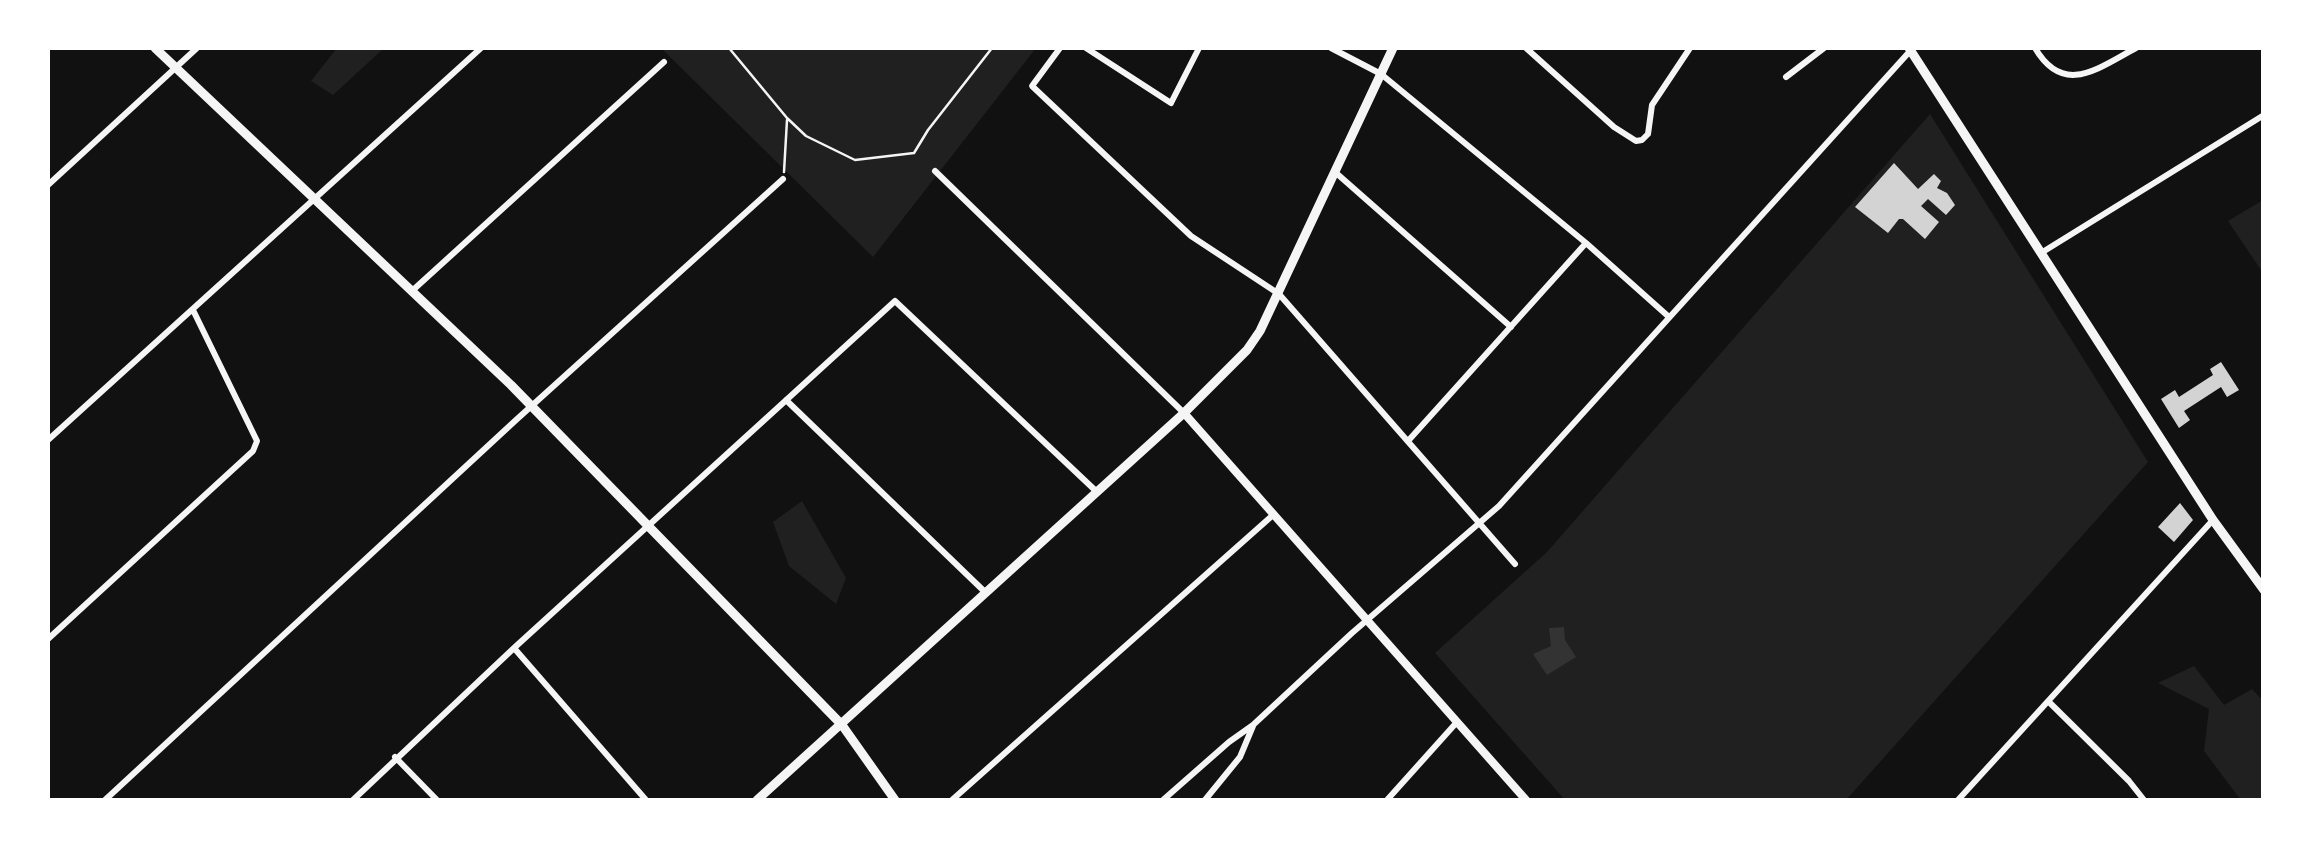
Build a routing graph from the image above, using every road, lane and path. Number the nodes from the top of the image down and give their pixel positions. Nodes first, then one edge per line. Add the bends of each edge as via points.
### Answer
1 (155, 48) edge
2 (197, 48) edge
3 (481, 48) edge
4 (730, 48) edge
5 (992, 48) edge
6 (1060, 48) edge
7 (1086, 48) edge
8 (1199, 48) edge
9 (1331, 48) edge
10 (1393, 48) edge
11 (1526, 48) edge
12 (1690, 48) edge
13 (1824, 48) edge
14 (2035, 48) edge
15 (2136, 48) edge
16 (1910, 49) edge
17 (664, 62) dead end
18 (176, 67) junction
19 (1381, 74) junction
20 (1786, 77) dead end
21 (2264, 114) edge
22 (788, 118) junction
23 (935, 171) dead end
24 (1335, 172) junction
25 (784, 179) joint
26 (48, 185) edge
27 (317, 199) junction
28 (1586, 243) junction
29 (2041, 253) junction
30 (413, 290) junction
31 (1279, 294) junction
32 (193, 310) junction
33 (1669, 317) junction
34 (1511, 326) junction
35 (786, 400) junction
36 (532, 406) junction
37 (1184, 414) junction
38 (48, 440) edge
39 (1408, 442) junction
40 (1097, 492) junction
41 (1274, 515) junction
42 (2213, 520) junction
43 (1481, 524) junction
44 (648, 526) junction
45 (1516, 564) dead end
46 (2264, 590) edge
47 (986, 593) junction
48 (1367, 620) junction
49 (48, 639) edge
50 (514, 648) junction
51 (2048, 700) junction
52 (1457, 722) junction
53 (842, 725) junction
54 (1254, 725) junction
55 (395, 757) junction
56 (111, 798) edge
57 (353, 800) edge
58 (437, 800) edge
59 (646, 800) edge
60 (757, 800) edge
61 (893, 800) edge
62 (952, 800) edge
63 (1164, 800) edge
64 (1205, 800) edge
65 (1387, 800) edge
66 (1526, 800) edge
67 (1960, 800) edge
68 (2144, 800) edge

1 - 18 main road
2 - 18 street
3 - 27 street
4 - 22 path
5 - 22 path via 914,153 854,160 806,136
6 - 31 street via 1032,86 1191,236
7 - 8 street via 1171,103
9 - 19 street
10 - 19 main road
11 - 12 street via 1614,127 1642,140 1652,105
13 - 20 street
14 - 15 street via 2049,67 2072,76
16 - 29 main road
16 - 33 street
17 - 30 street
18 - 26 street
18 - 27 main road
19 - 24 main road
19 - 28 street
21 - 29 street
22 - 25 path
23 - 37 street
24 - 31 main road
24 - 34 street
25 - 36 street
27 - 30 main road
27 - 32 street
28 - 33 street
28 - 34 street
29 - 42 main road
30 - 36 main road
31 - 37 main road via 1247,350
31 - 39 street
32 - 38 street
32 - 49 street via 257,441 254,452
33 - 43 street
34 - 39 street
35 - 40 street via 895,301
35 - 44 street
35 - 47 street
36 - 44 main road
36 - 56 street
37 - 40 main road
37 - 41 street
39 - 43 street
40 - 47 main road
41 - 48 street
41 - 62 street
42 - 46 main road
42 - 51 street
43 - 45 street
43 - 48 street
44 - 50 street
44 - 53 main road
47 - 53 main road
48 - 52 street
48 - 54 street
50 - 55 street
50 - 59 street
51 - 67 street
51 - 68 street
52 - 65 street
52 - 66 street
53 - 60 main road
53 - 61 main road
54 - 63 street
54 - 64 street via 1240,758
55 - 57 street
55 - 58 street

